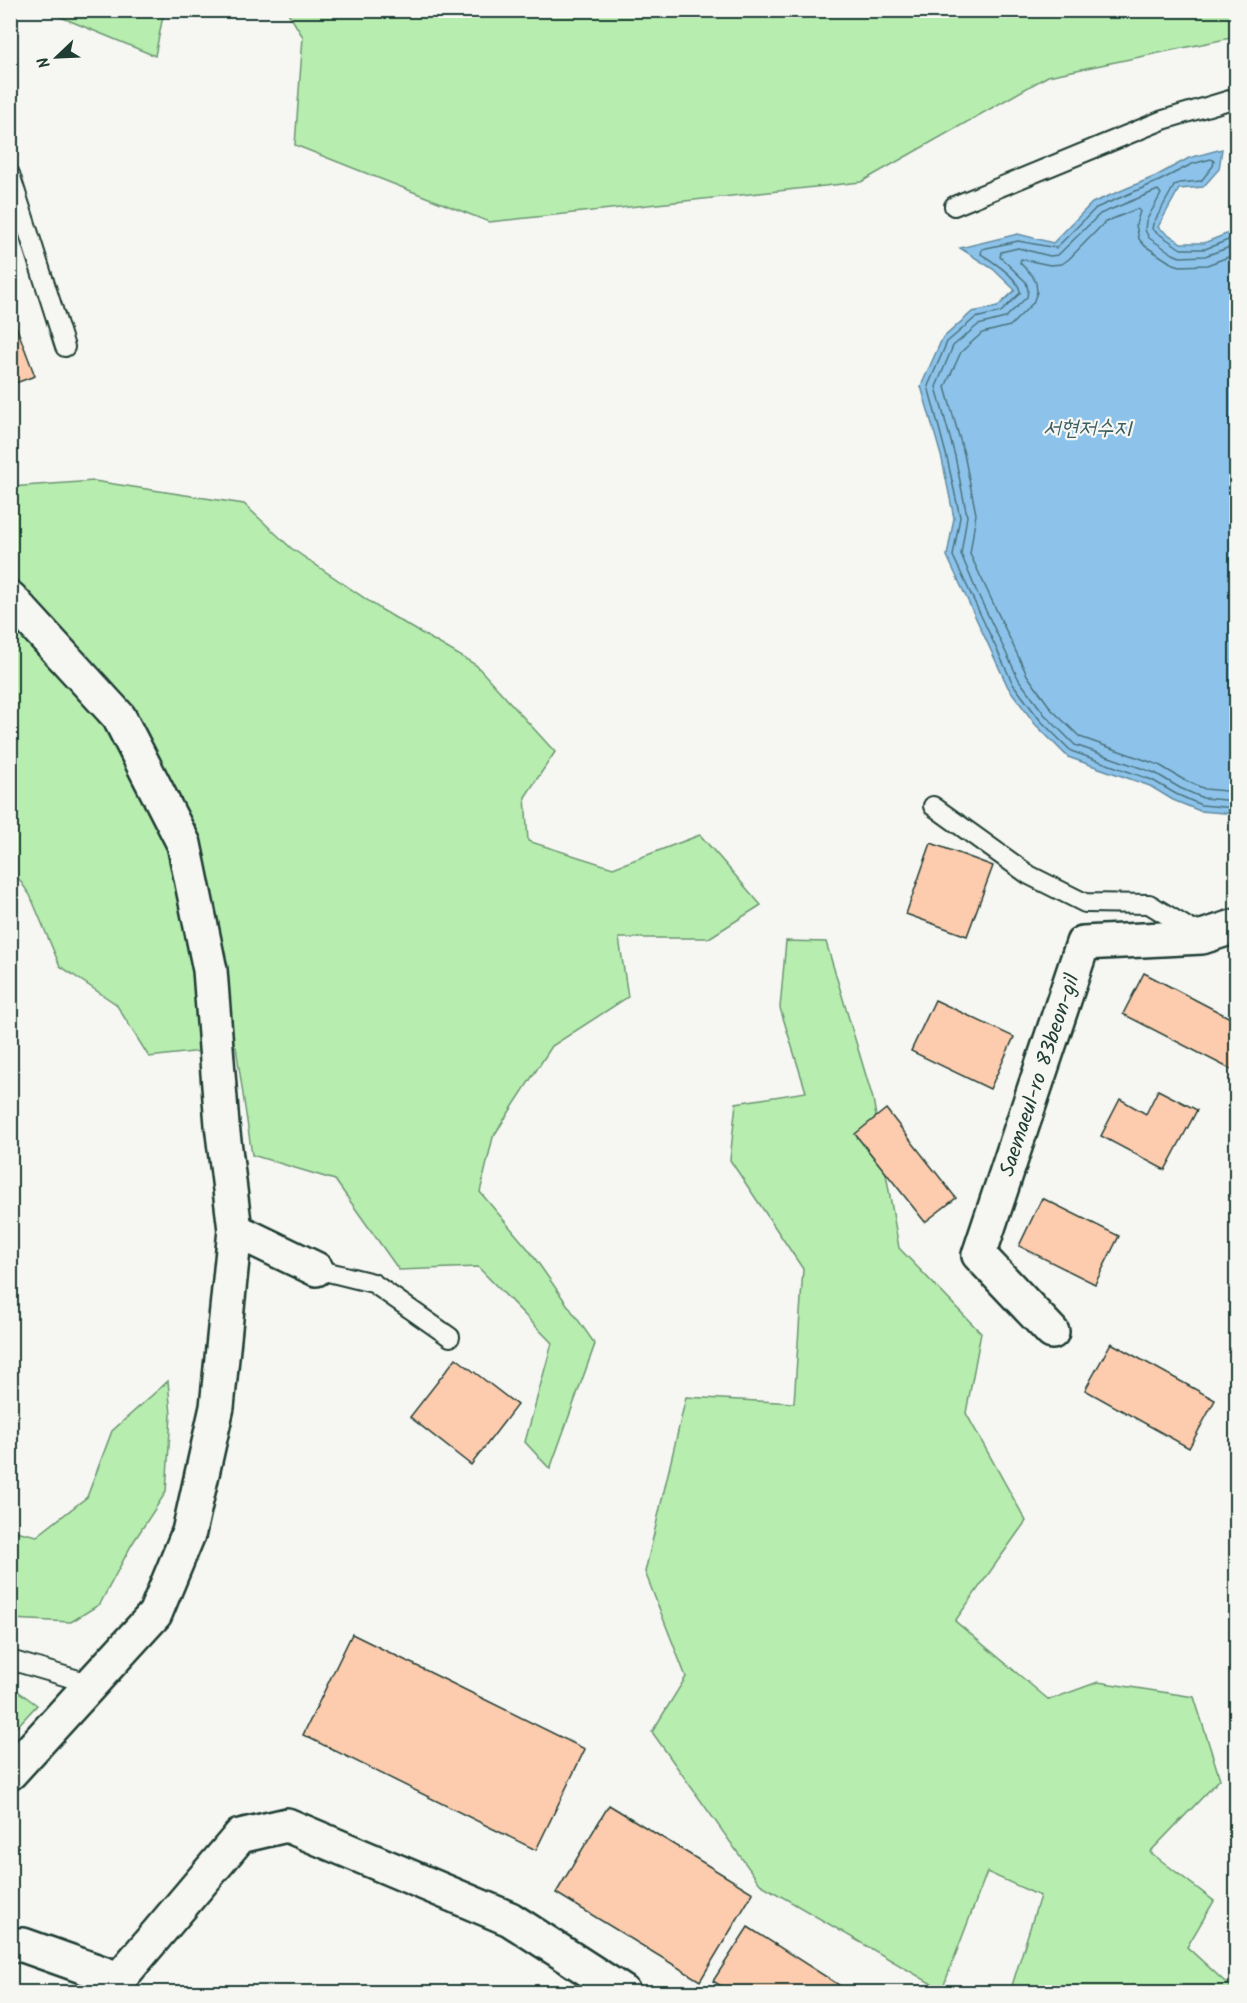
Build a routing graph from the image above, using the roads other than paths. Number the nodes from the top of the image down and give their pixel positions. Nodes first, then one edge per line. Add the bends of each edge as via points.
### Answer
1 (1236, 98) edge
2 (10, 174) edge
3 (954, 206) dead end
4 (64, 347) dead end
5 (10, 598) edge
6 (933, 806) dead end
7 (1236, 926) edge
8 (1202, 937) junction
9 (235, 1230) junction
10 (316, 1269) joint
11 (1052, 1332) dead end
12 (450, 1337) dead end
13 (10, 1660) edge
14 (92, 1684) junction
15 (10, 1773) edge
16 (10, 1945) edge
17 (113, 1986) edge
18 (623, 1992) edge

1 - 3 lane via 1163,120
2 - 4 lane
5 - 9 street via 119,717 184,844 210,970
6 - 8 lane via 1029,875 1085,903 1149,904
7 - 8 street, Saemaeul-ro 83beon-gil
8 - 11 street, Saemaeul-ro 83beon-gil via 1083,943 979,1255
9 - 10 street
9 - 14 street via 217,1407 189,1532 155,1614
10 - 12 lane via 373,1283
13 - 14 lane
14 - 15 street
16 - 17 street via 23,1945
17 - 18 street via 240,1836 287,1825 510,1919

